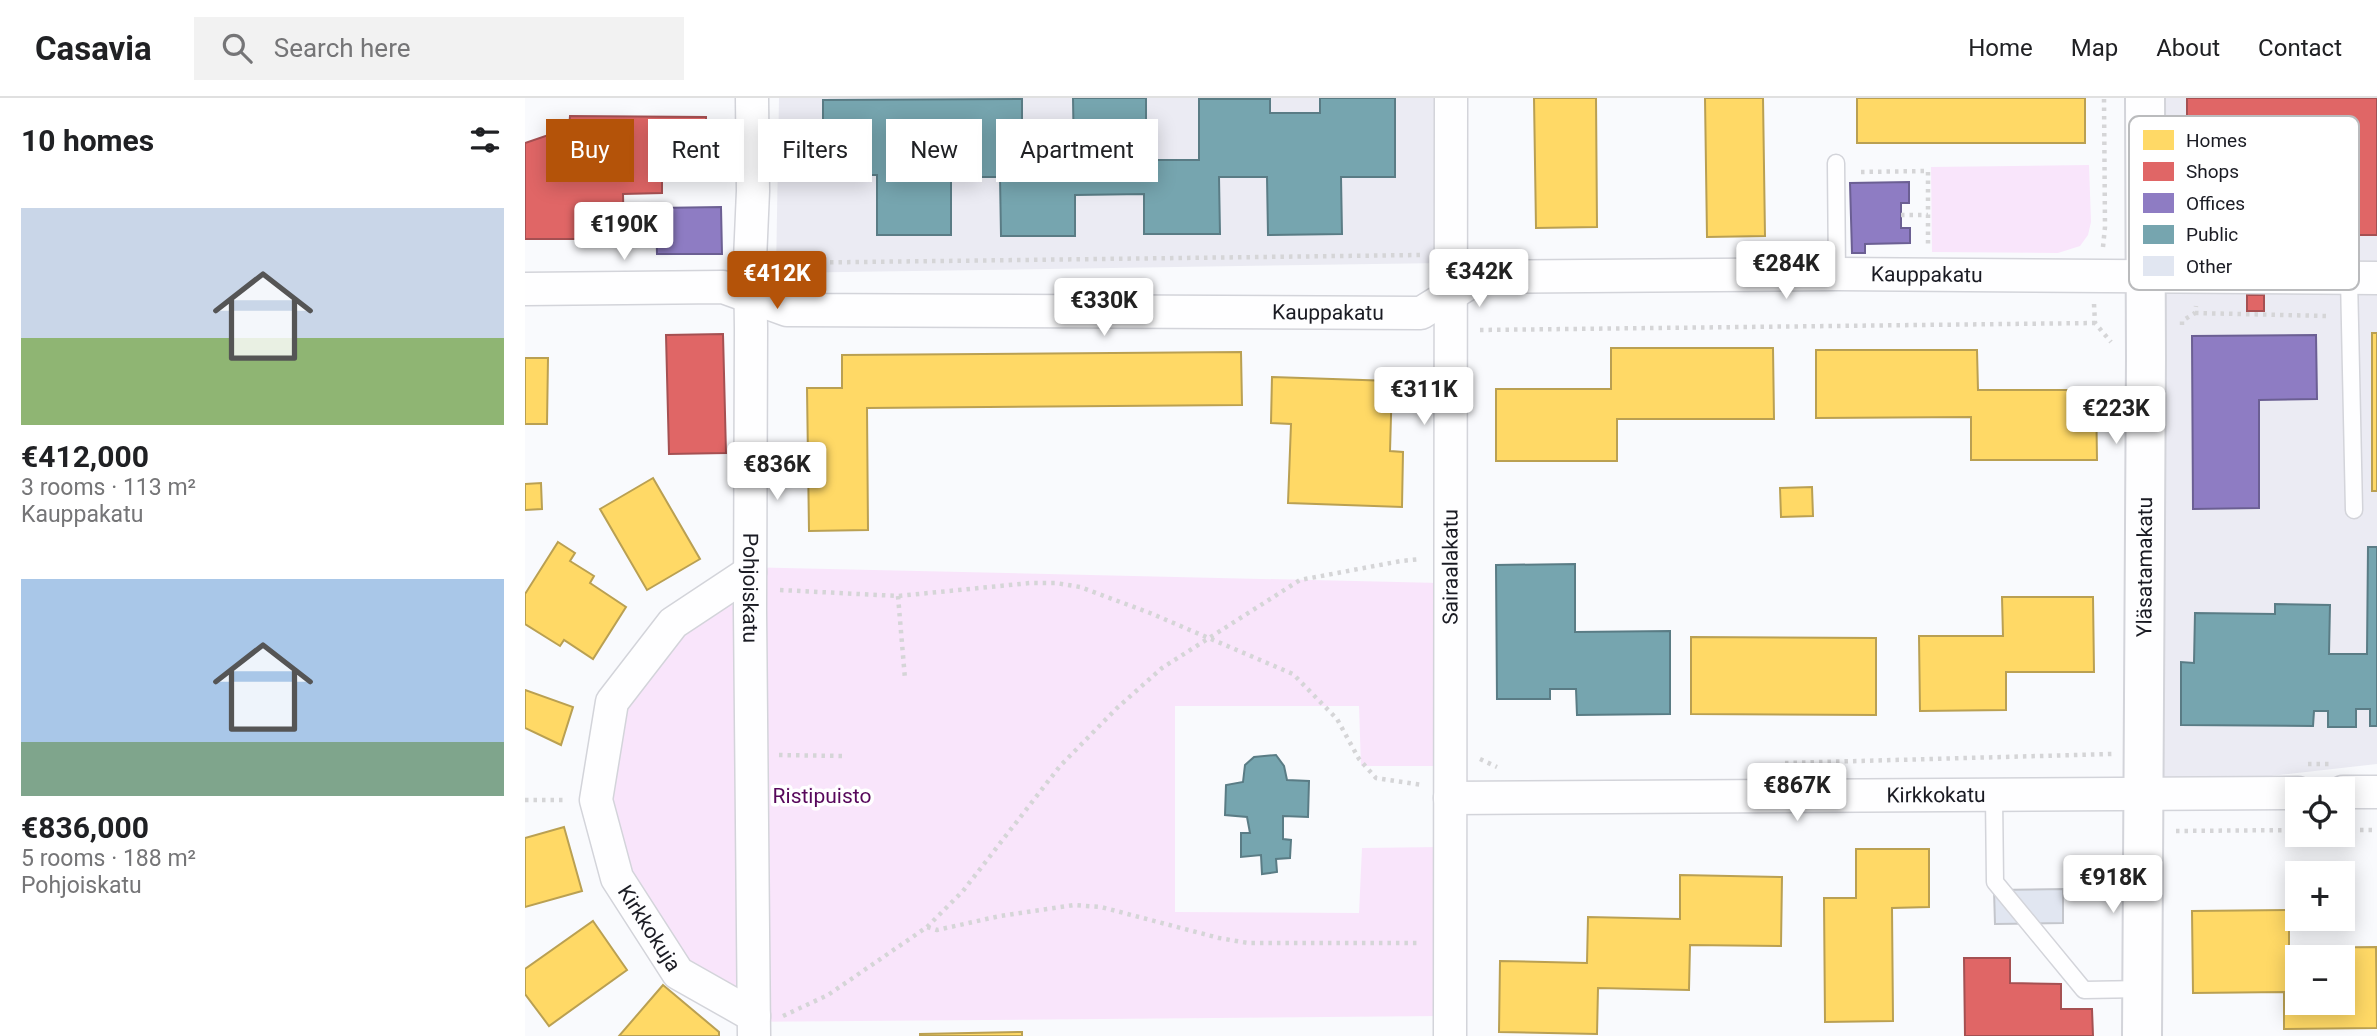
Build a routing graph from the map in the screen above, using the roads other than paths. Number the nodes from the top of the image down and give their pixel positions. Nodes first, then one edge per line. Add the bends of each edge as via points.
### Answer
1 (752, 98) edge
2 (1451, 98) edge
3 (2144, 98) edge
4 (2144, 116) edge
5 (1836, 163) dead end
6 (1837, 274) junction
7 (2129, 276) edge
8 (525, 289) edge
9 (2146, 290) edge
10 (2359, 290) edge
11 (1449, 297) junction
12 (751, 299) junction
13 (2354, 510) dead end
14 (750, 572) junction
15 (1436, 792) junction
16 (2355, 792) edge
17 (2377, 792) edge
18 (2285, 793) edge
19 (2144, 795) junction
20 (1994, 796) junction
21 (2143, 989) junction
22 (754, 1026) edge
23 (1450, 1036) edge
24 (2142, 1036) edge

1 - 12 street, Pohjoiskatu
2 - 11 street, Sairaalakatu
3 - 4 main road, Yläsatamakatu
5 - 6 lane
6 - 7 street, Kauppakatu
6 - 11 street, Kauppakatu via 1479,277
8 - 12 street, Kauppakatu via 723,287
9 - 19 main road, Yläsatamakatu
10 - 13 lane via 2350,316
11 - 12 street, Kauppakatu via 1421,313 787,310
11 - 15 street, Sairaalakatu
12 - 14 street, Pohjoiskatu
14 - 22 street, Pohjoiskatu
14 - 22 street, Kirkkokuja via 673,623 612,702 596,800 617,878 678,973
15 - 20 street, Kirkkokatu
15 - 23 street, Sairaalakatu
16 - 17 street
18 - 19 street, Kirkkokatu
19 - 20 street, Kirkkokatu
19 - 21 main road, Yläsatamakatu
20 - 21 lane via 1995,882 2084,990
21 - 24 main road, Yläsatamakatu

